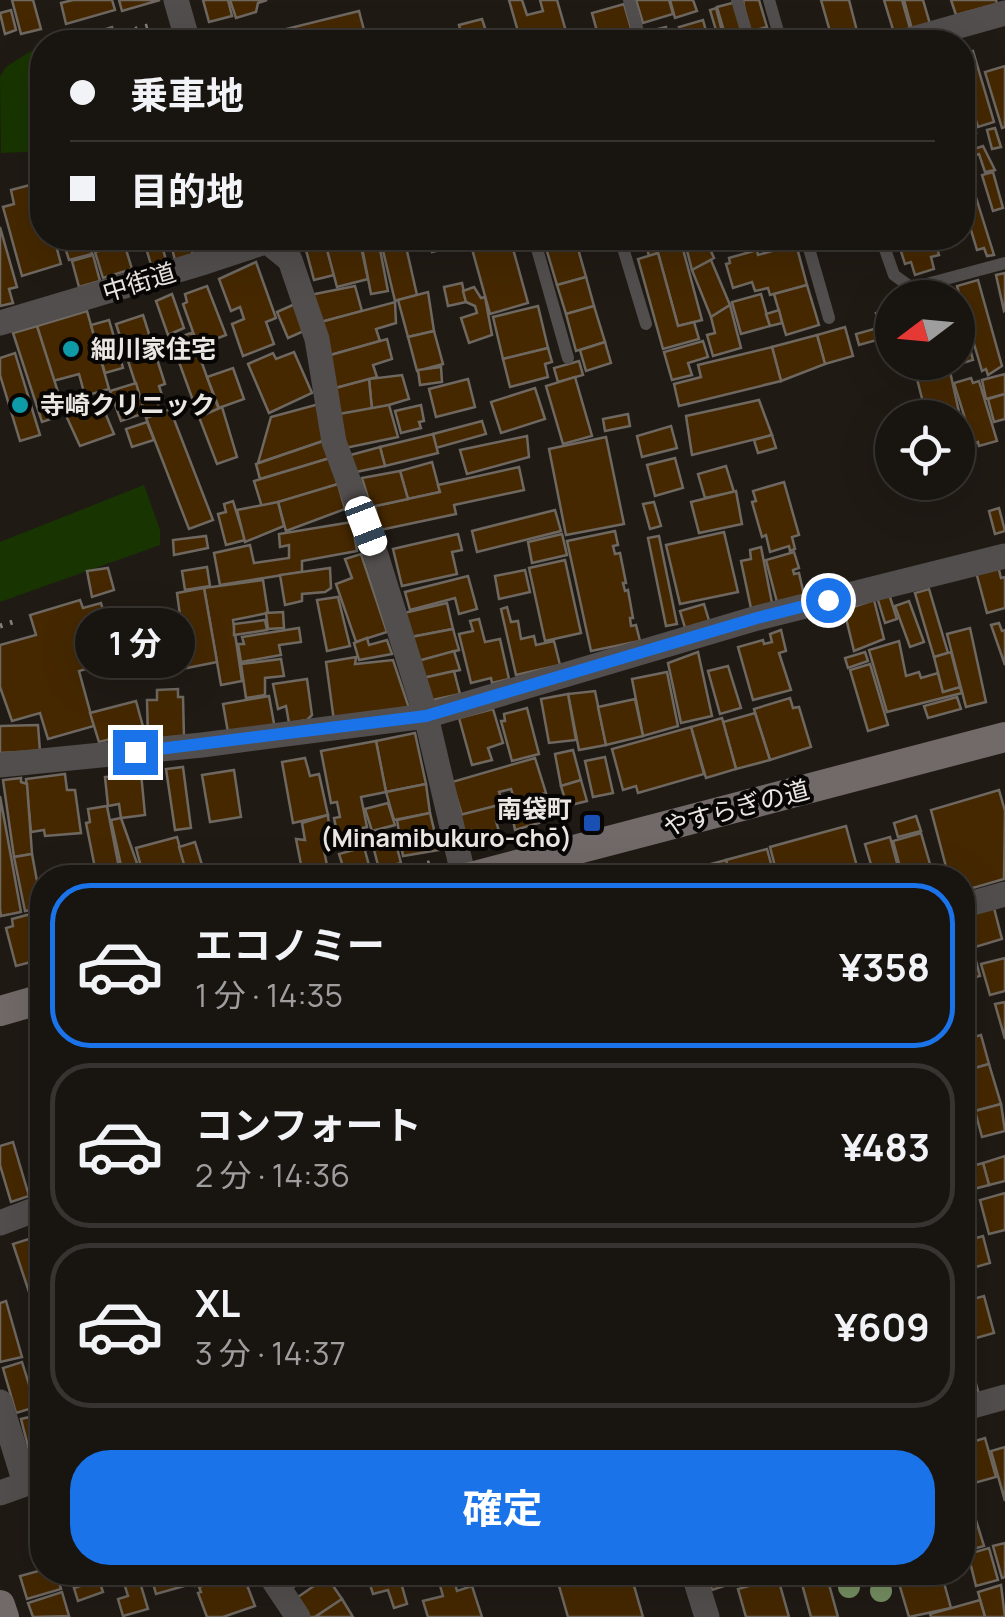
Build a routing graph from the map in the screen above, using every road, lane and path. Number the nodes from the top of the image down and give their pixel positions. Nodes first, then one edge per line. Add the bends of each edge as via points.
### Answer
1 (629, 0) edge
2 (737, 0) edge
3 (769, 0) edge
4 (169, 11) edge
5 (1005, 12) edge
6 (128, 30) edge
7 (638, 30) edge
8 (746, 30) edge
9 (778, 30) edge
10 (943, 30) edge
11 (238, 250) edge
12 (280, 250) edge
13 (537, 250) edge
14 (624, 250) edge
15 (809, 250) edge
16 (886, 250) edge
17 (1005, 263) edge
18 (829, 318) dead end
19 (0, 323) edge
20 (646, 324) dead end
21 (568, 358) dead end
22 (1005, 556) edge
23 (19, 620) dead end
24 (0, 626) edge
25 (426, 716) junction
26 (1005, 737) edge
27 (0, 764) edge
28 (462, 865) edge
29 (515, 865) edge
30 (1005, 894) edge
31 (975, 902) edge
32 (30, 1002) edge
33 (0, 1012) edge
34 (30, 1212) edge
35 (0, 1223) edge
36 (1005, 1397) edge
37 (0, 1402) edge
38 (975, 1405) edge
39 (30, 1471) edge
40 (30, 1482) edge
41 (0, 1494) edge
42 (277, 1585) edge
43 (697, 1585) edge
44 (0, 1605) edge
45 (4, 1617) edge
46 (298, 1617) edge
47 (707, 1617) edge

1 - 7 lane
2 - 8 lane
3 - 9 lane
4 - 6 path
5 - 10 street
11 - 19 street, 中街道
12 - 25 street via 290,260 317,339 334,442
13 - 21 lane
14 - 20 lane
15 - 18 lane
16 - 17 lane via 894,275 912,288
22 - 25 street via 757,618
23 - 24 path
25 - 27 street
25 - 28 street
26 - 29 street, やすらぎの道
30 - 31 street
32 - 33 street
34 - 35 street
36 - 38 street
37 - 39 street
40 - 41 street
42 - 46 street
43 - 47 street
44 - 45 street

